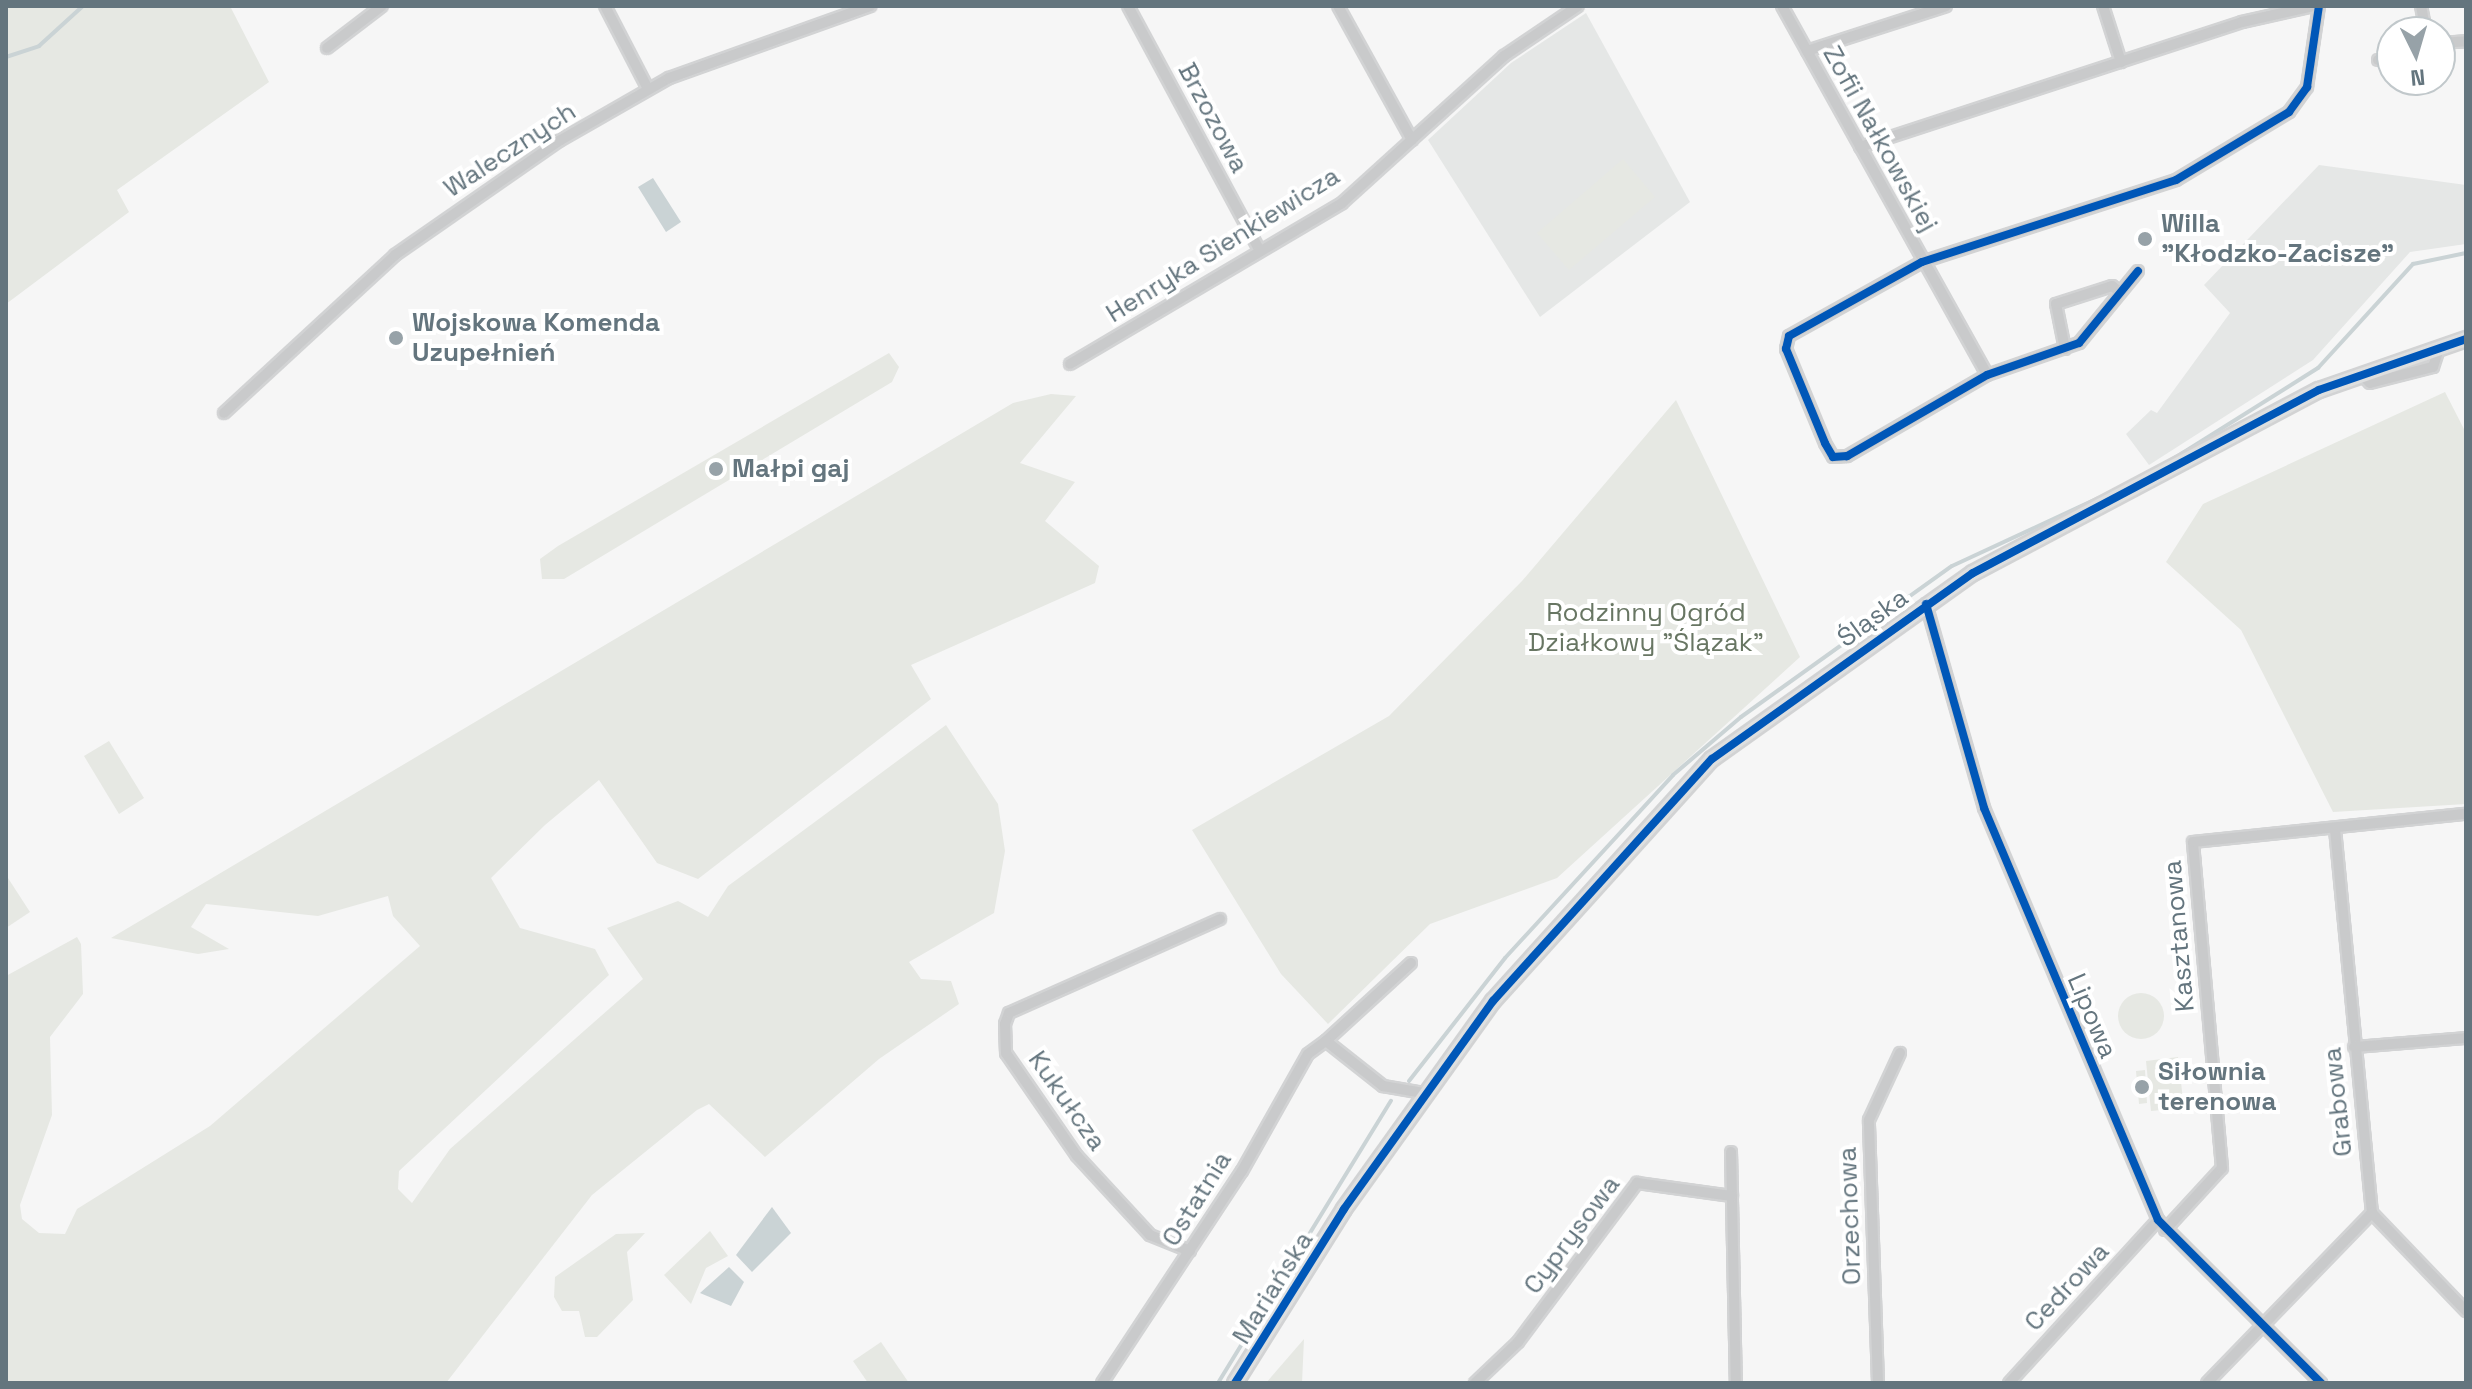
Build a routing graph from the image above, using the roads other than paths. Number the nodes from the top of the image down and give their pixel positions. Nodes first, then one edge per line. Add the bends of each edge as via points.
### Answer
1 (382, 6) edge
2 (605, 6) edge
3 (870, 6) edge
4 (1128, 6) edge
5 (1338, 6) edge
6 (1578, 6) edge
7 (1782, 6) edge
8 (1946, 6) edge
9 (2103, 6) edge
10 (2317, 6) edge
11 (327, 48) dead end
12 (1807, 51) junction
13 (2121, 62) junction
14 (648, 89) junction
15 (1412, 140) junction
16 (1860, 147) junction
17 (1260, 251) junction
18 (1922, 262) junction
19 (2138, 271) dead end
20 (2120, 292) junction
21 (2466, 339) edge
22 (2065, 349) junction
23 (1070, 364) dead end
24 (1987, 375) junction
25 (224, 413) dead end
26 (1926, 604) junction
27 (2466, 814) edge
28 (2335, 829) junction
29 (1220, 919) dead end
30 (1411, 963) dead end
31 (2466, 1038) edge
32 (1326, 1041) junction
33 (2354, 1047) junction
34 (1900, 1053) dead end
35 (1423, 1093) junction
36 (1731, 1152) dead end
37 (1732, 1196) junction
38 (2372, 1213) junction
39 (2158, 1220) junction
40 (2165, 1230) junction
41 (1190, 1251) junction
42 (2466, 1311) edge
43 (2262, 1325) junction
44 (1102, 1383) edge
45 (1235, 1383) edge
46 (1475, 1383) edge
47 (1736, 1383) edge
48 (1878, 1383) edge
49 (2009, 1383) edge
50 (2207, 1383) edge
51 (2321, 1383) edge

1 - 11 street
2 - 14 street
3 - 14 street, Walecznych
4 - 17 street, Brzozowa
5 - 15 street
6 - 15 street, Henryka Sienkiewicza via 1504,56
7 - 12 street, Zofii Nałkowskiej
8 - 12 street
9 - 13 street
10 - 13 street
10 - 18 street via 2307,87 2289,112 2176,180
12 - 16 street, Zofii Nałkowskiej
13 - 16 street
14 - 25 street, Walecznych via 395,255
15 - 17 street, Henryka Sienkiewicza via 1342,203
16 - 18 street, Zofii Nałkowskiej
17 - 23 street, Henryka Sienkiewicza
18 - 24 street, Zofii Nałkowskiej
18 - 24 street via 1789,336 1786,349 1833,457
19 - 20 street
20 - 22 street via 2079,343
20 - 22 street via 2112,286 2056,304
21 - 26 street, Śląska via 2274,412
22 - 24 street
26 - 35 street, Śląska via 1712,759 1493,1001
26 - 39 street, Lipowa via 1984,808
27 - 28 street, Kasztanowa
28 - 33 street, Grabowa
28 - 40 street, Kasztanowa via 2193,842 2222,1168
29 - 41 street, Kukułcza via 1009,1013 1005,1024 1006,1053 1017,1072 1119,1207 1150,1235
30 - 32 street, Ostatnia
31 - 33 street
32 - 35 street via 1383,1086
32 - 41 street, Ostatnia via 1308,1054
33 - 38 street, Grabowa
34 - 48 street, Orzechowa via 1869,1120
35 - 45 street, Mariańska
36 - 37 street
37 - 46 street, Cyprysowa via 1637,1183 1518,1342
37 - 47 street
38 - 42 street
38 - 43 street
39 - 40 street, Lipowa
39 - 49 street, Cedrowa
40 - 43 street, Lipowa
41 - 44 street, Ostatnia
43 - 50 street
43 - 51 street, Lipowa

